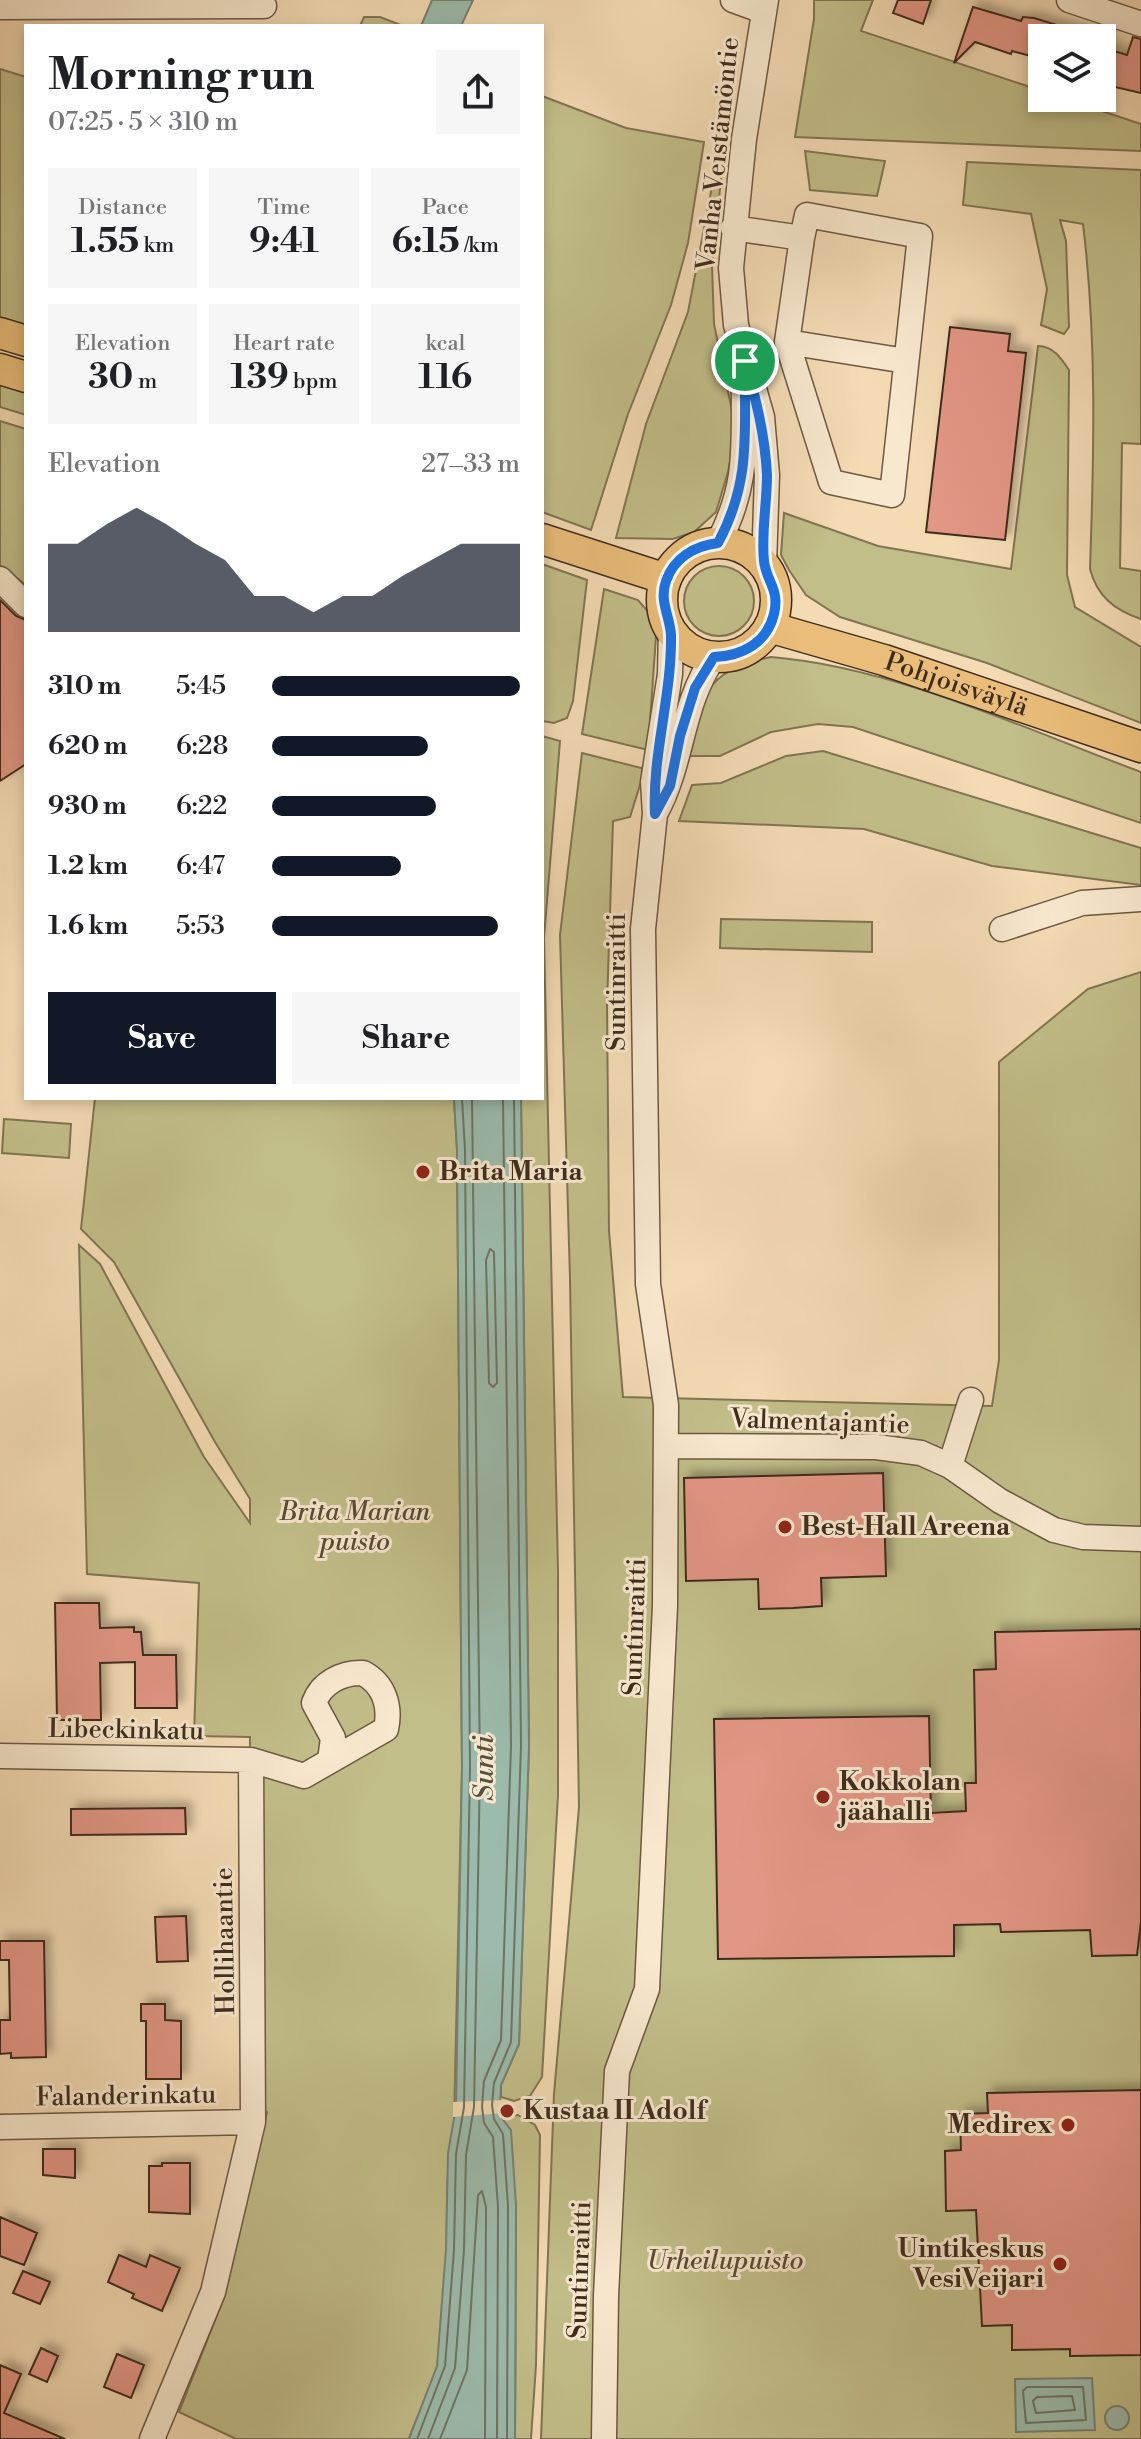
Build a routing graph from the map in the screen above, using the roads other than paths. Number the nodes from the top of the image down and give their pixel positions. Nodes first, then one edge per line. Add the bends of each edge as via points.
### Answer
1 (733, 0) edge
2 (1069, 0) edge
3 (764, 5) edge
4 (264, 6) dead end
5 (0, 7) edge
6 (1141, 24) edge
7 (733, 228) junction
8 (802, 238) junction
9 (0, 333) edge
10 (24, 340) edge
11 (787, 342) junction
12 (745, 361) junction
13 (906, 361) junction
14 (0, 369) edge
15 (24, 376) edge
16 (544, 540) edge
17 (718, 543) junction
18 (764, 565) junction
19 (0, 579) edge
20 (666, 579) junction
21 (24, 603) edge
22 (769, 627) junction
23 (671, 630) junction
24 (714, 657) junction
25 (1141, 747) edge
26 (655, 814) junction
27 (1141, 899) edge
28 (1002, 929) dead end
29 (971, 1400) dead end
30 (667, 1446) junction
31 (950, 1466) junction
32 (1141, 1539) edge
33 (0, 1756) edge
34 (251, 1760) junction
35 (330, 1760) dead end
36 (253, 2122) junction
37 (0, 2127) edge
38 (152, 2439) edge
39 (604, 2439) edge

1 - 3 street
2 - 6 street
3 - 7 street, Vanha Veistämöntie
4 - 5 street
7 - 8 street
7 - 12 street, Vanha Veistämöntie via 732,301
8 - 11 street
8 - 13 street via 807,215 920,236
9 - 10 main road
11 - 13 street
11 - 13 street via 831,482 892,495
12 - 17 street, Vanha Veistämöntie via 740,494
12 - 18 street, Vanha Veistämöntie via 762,417 767,475
14 - 15 main road
16 - 20 main road
17 - 18 main road via 743,549
17 - 20 main road via 692,550
18 - 22 main road via 775,589
19 - 21 street
20 - 23 main road via 663,605
22 - 24 main road via 752,647
22 - 25 main road, Pohjoisväylä
23 - 24 main road via 689,648
23 - 26 street, Suntinraitti via 670,674 653,782
24 - 26 street, Suntinraitti via 695,688 670,786
26 - 30 street, Suntinraitti via 643,929 646,1183 648,1284
27 - 28 street via 1082,903
29 - 31 street
30 - 31 street, Valmentajantie via 876,1447 921,1453
30 - 39 street, Suntinraitti via 647,1989 617,2071
31 - 32 street, Valmentajantie via 1054,1530
33 - 34 street, Libeckinkatu
34 - 35 street, Libeckinkatu via 304,1776
34 - 36 street, Hollihaantie
36 - 37 street, Falanderinkatu
36 - 38 street, Hollihaantie via 213,2292

